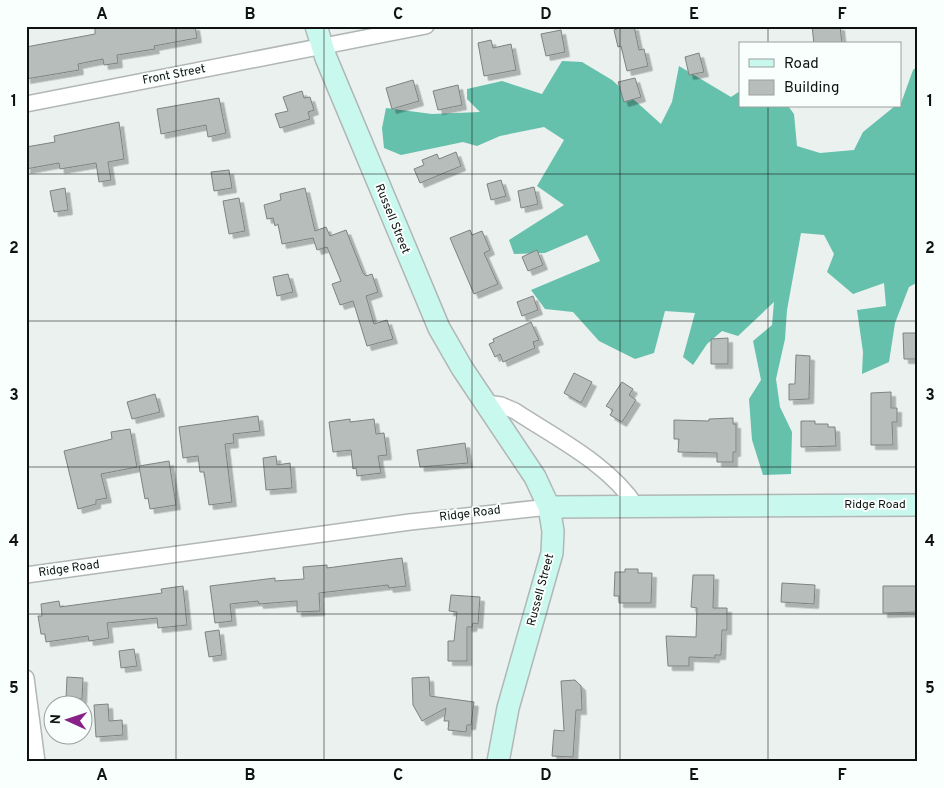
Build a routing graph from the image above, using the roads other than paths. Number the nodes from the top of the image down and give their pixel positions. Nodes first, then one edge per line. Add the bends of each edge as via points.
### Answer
1 (426, 26) edge
2 (318, 36) edge
3 (26, 104) edge
4 (486, 403) junction
5 (918, 505) edge
6 (636, 506) junction
7 (549, 507) junction
8 (26, 575) edge
9 (26, 678) edge
10 (38, 762) edge
11 (498, 762) edge

1 - 2 street, Front Street
2 - 3 street, Front Street
2 - 4 main road, Russell Street via 439,328
4 - 6 street via 515,411 608,474 625,489
4 - 7 main road, Russell Street via 521,454
5 - 6 main road, Ridge Road
6 - 7 main road, Ridge Road
7 - 8 street, Ridge Road via 420,520
7 - 11 main road, Russell Street via 552,553 508,708
9 - 10 street

